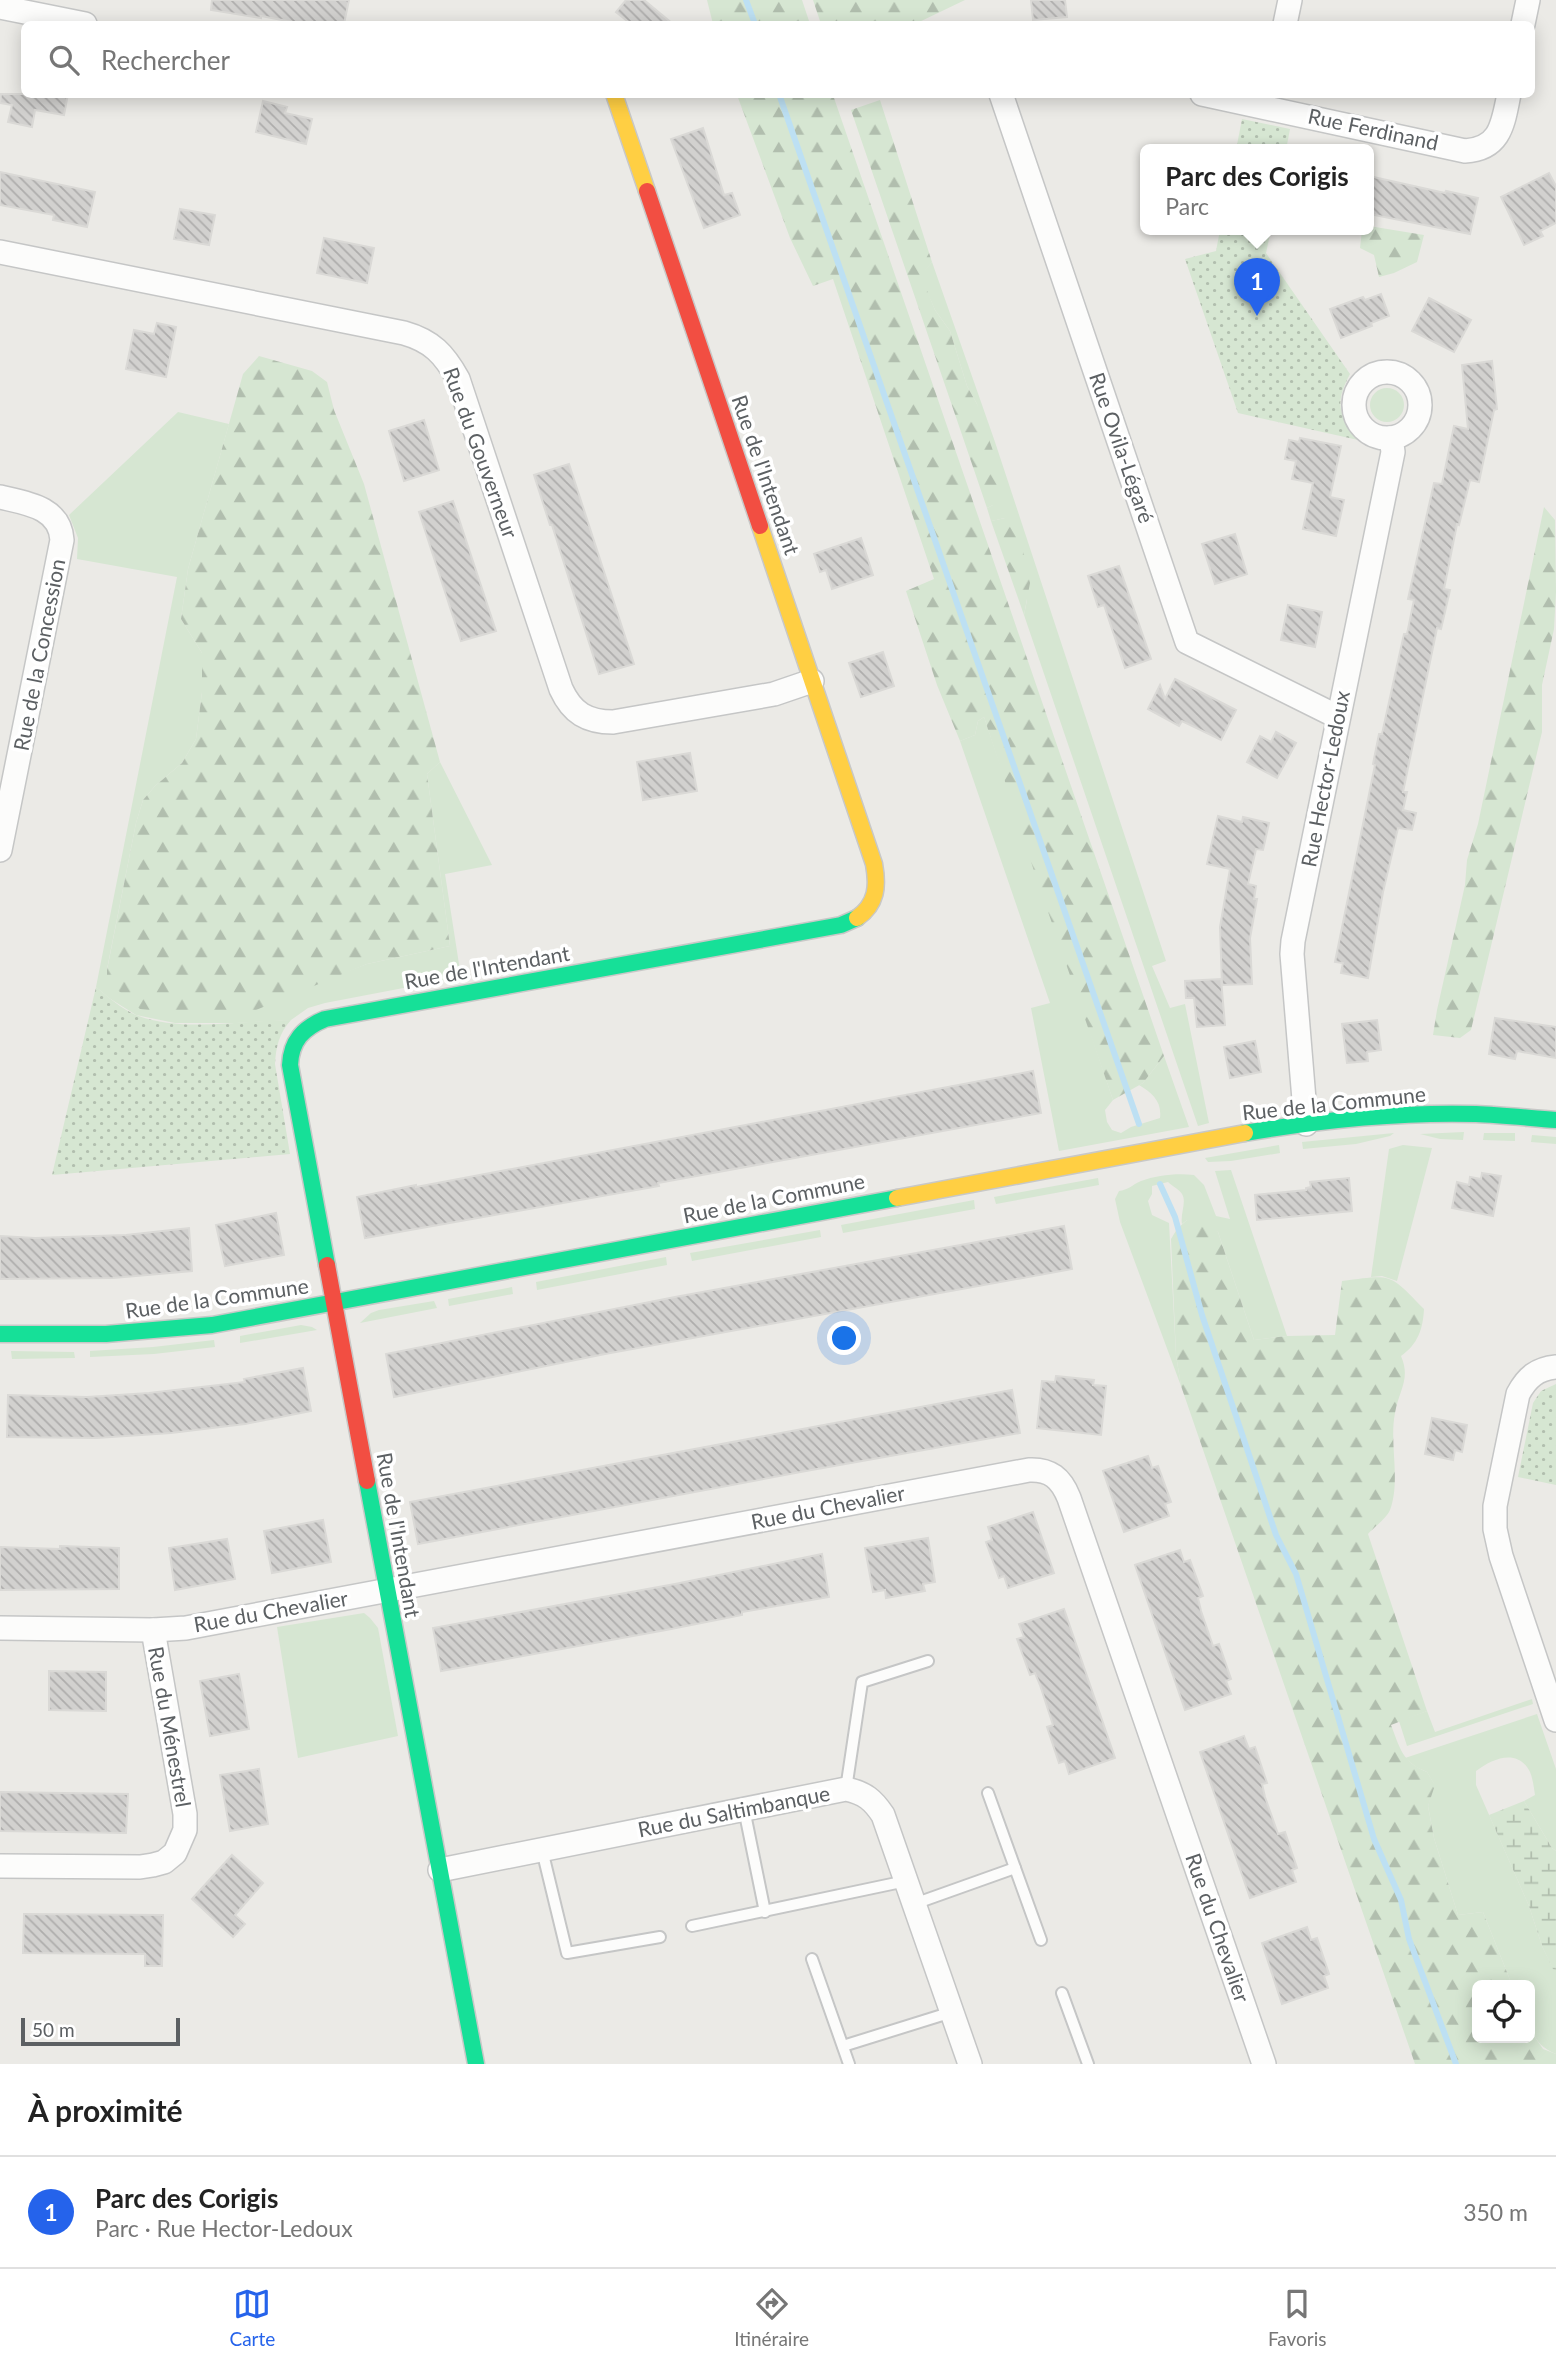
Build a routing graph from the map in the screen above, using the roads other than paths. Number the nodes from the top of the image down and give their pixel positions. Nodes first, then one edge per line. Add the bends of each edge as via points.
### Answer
1 (1290, 0) edge
2 (1528, 0) edge
3 (0, 7) edge
4 (70, 21) edge
5 (1286, 21) edge
6 (1524, 21) edge
7 (615, 98) edge
8 (1002, 98) edge
9 (1241, 98) edge
10 (1508, 98) edge
11 (1270, 101) edge
12 (0, 252) edge
13 (1391, 438) dead end
14 (0, 497) edge
15 (813, 681) junction
16 (1338, 717) junction
17 (0, 850) edge
18 (1556, 1120) edge
19 (1306, 1124) junction
20 (334, 1303) junction
21 (0, 1334) edge
22 (1556, 1367) edge
23 (387, 1591) junction
24 (0, 1628) edge
25 (153, 1630) junction
26 (928, 1661) dead end
27 (1556, 1720) edge
28 (846, 1789) junction
29 (988, 1793) dead end
30 (744, 1809) junction
31 (542, 1850) junction
32 (0, 1866) edge
33 (1015, 1868) junction
34 (440, 1870) junction
35 (906, 1881) junction
36 (914, 1904) junction
37 (765, 1912) junction
38 (692, 1926) dead end
39 (660, 1937) dead end
40 (1041, 1940) dead end
41 (812, 1959) dead end
42 (1062, 1993) dead end
43 (952, 2012) junction
44 (843, 2046) junction
45 (1261, 2055) edge
46 (476, 2064) edge
47 (849, 2064) edge
48 (970, 2064) edge
49 (1088, 2064) edge

1 - 5 street
2 - 6 street
3 - 4 street
7 - 15 street, Rue de l'Intendant
8 - 16 street, Rue Ovila-Légaré via 1187,642
9 - 11 street, Rue Ferdinand
10 - 11 street, Rue Ferdinand via 1500,133 1486,145 1470,150
12 - 15 street, Rue du Gouverneur via 404,333 431,345 458,379 561,689 582,716 613,722 774,694
13 - 16 street, Rue Hector-Ledoux via 1393,452
14 - 17 street, Rue de la Concession via 44,510 60,528 62,540
15 - 20 street, Rue de l'Intendant via 878,878 871,906 855,920 325,1019 297,1037 290,1065
16 - 19 street, Rue Hector-Ledoux via 1292,954
18 - 19 street, Rue de la Commune via 1464,1114
19 - 20 street, Rue de la Commune
20 - 21 street, Rue de la Commune via 139,1334
20 - 23 street, Rue de l'Intendant
22 - 27 street via 1530,1377 1518,1394 1494,1521 1501,1556
23 - 25 street, Rue du Chevalier
23 - 34 street, Rue de l'Intendant
23 - 45 street, Rue du Chevalier via 1029,1470 1052,1473 1069,1498
24 - 25 street, Rue du Chevalier
25 - 32 street, Rue du Ménestrel via 185,1814 186,1830 175,1853 164,1862 140,1867
26 - 28 lane via 862,1682
28 - 30 street, Rue du Saltimbanque
28 - 35 street, Rue du Saltimbanque via 873,1801 883,1815
29 - 33 lane
30 - 31 street, Rue du Saltimbanque
30 - 37 lane
31 - 34 street, Rue du Saltimbanque
31 - 39 lane via 567,1953
33 - 36 lane
33 - 40 lane
34 - 46 street, Rue de l'Intendant
35 - 36 street, Rue du Saltimbanque
35 - 37 lane
36 - 43 street, Rue du Saltimbanque
37 - 38 lane
41 - 44 lane
42 - 49 lane
43 - 44 lane
43 - 48 street, Rue du Saltimbanque
44 - 47 lane

